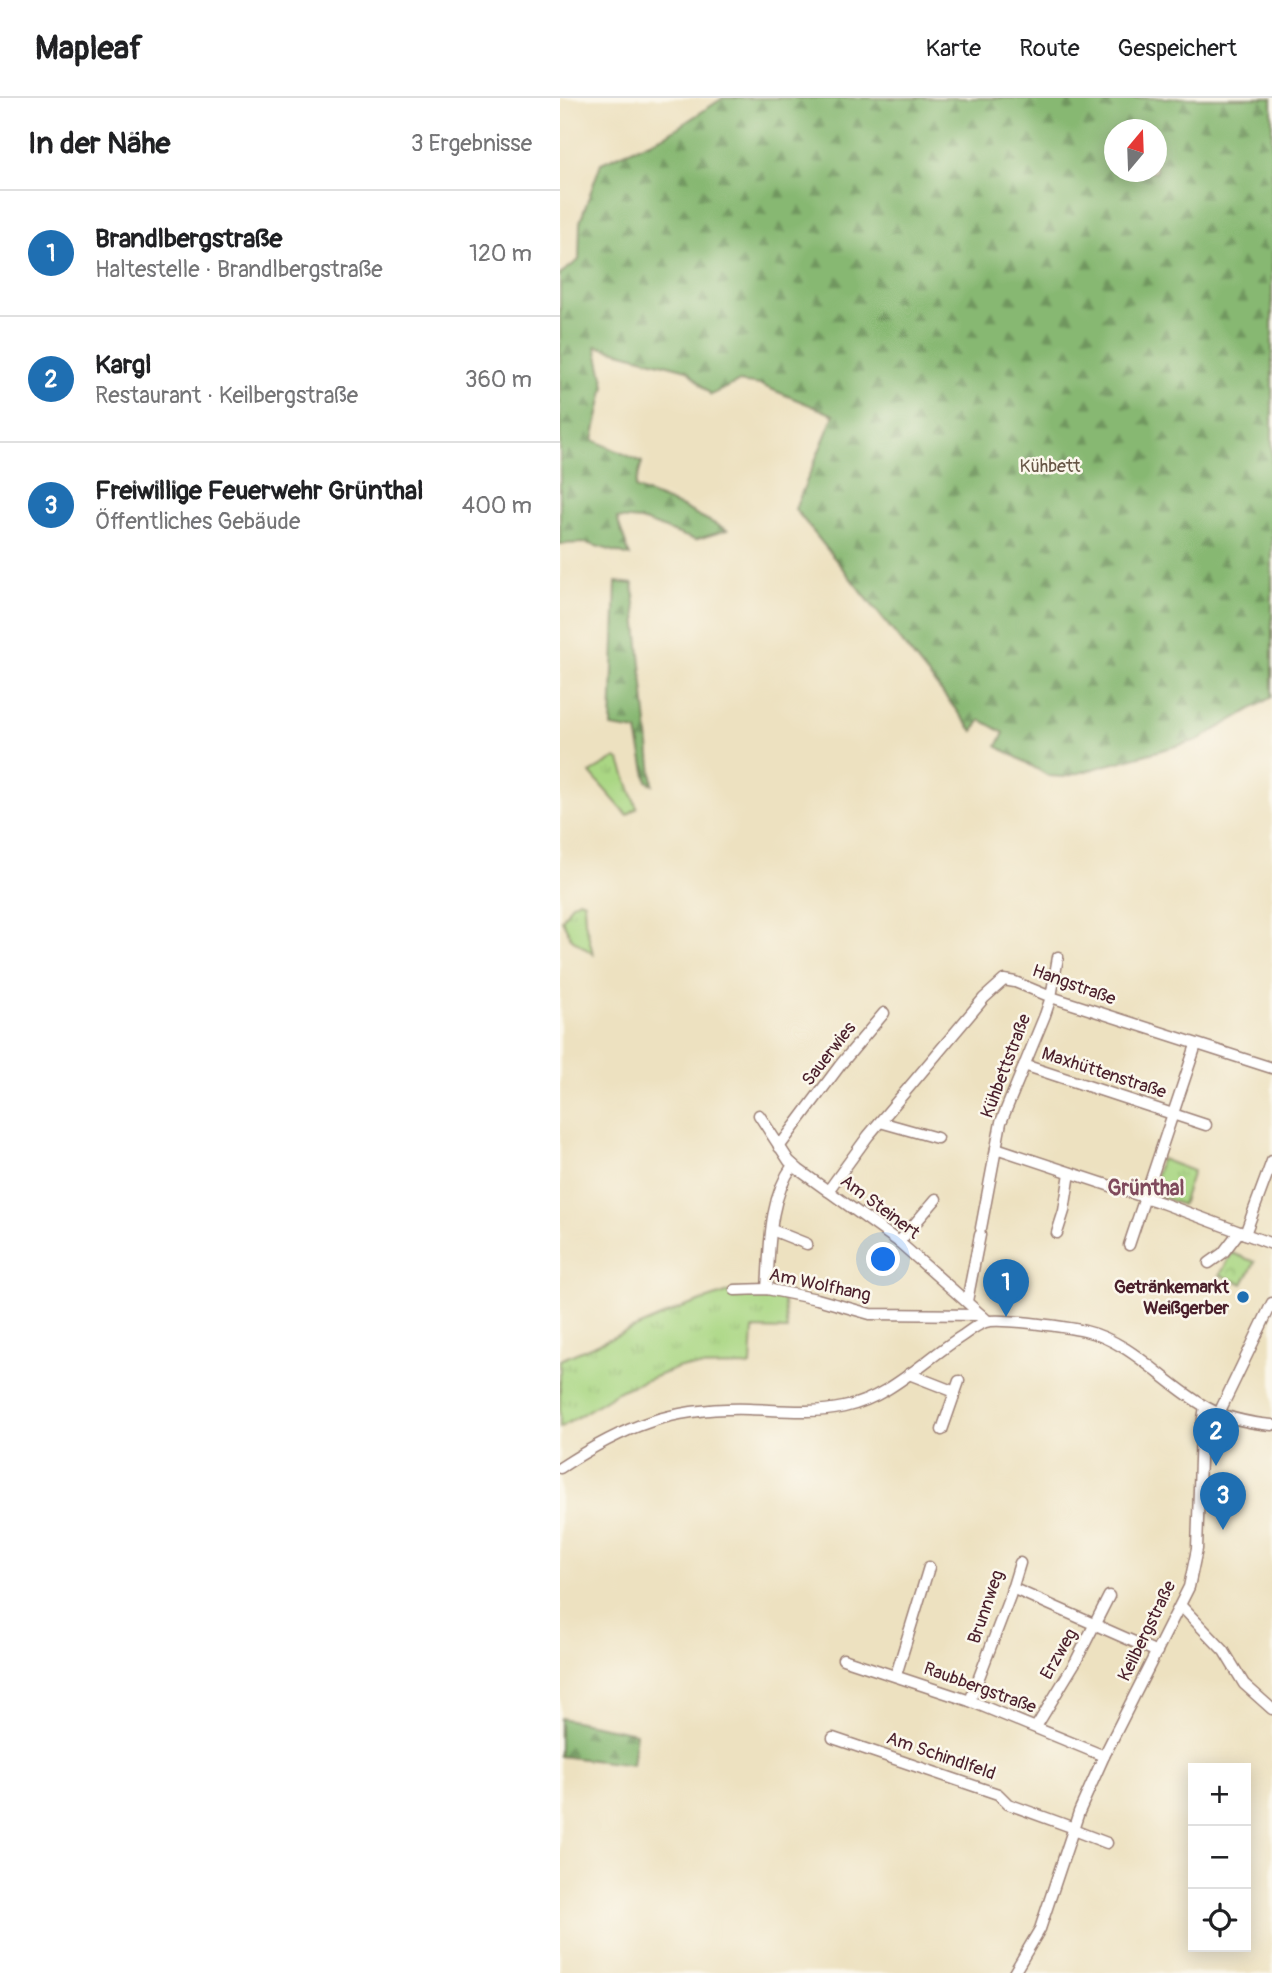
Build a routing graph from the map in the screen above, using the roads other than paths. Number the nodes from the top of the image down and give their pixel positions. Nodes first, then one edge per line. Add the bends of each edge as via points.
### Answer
1 (1058, 957) dead end
2 (1051, 997) junction
3 (884, 1013) dead end
4 (1196, 1045) junction
5 (1024, 1065) junction
6 (1272, 1068) edge
7 (1174, 1114) junction
8 (759, 1115) dead end
9 (880, 1122) junction
10 (1206, 1125) dead end
11 (937, 1138) dead end
12 (779, 1147) junction
13 (996, 1148) junction
14 (1272, 1161) edge
15 (793, 1165) junction
16 (1070, 1173) junction
17 (828, 1191) junction
18 (1146, 1198) junction
19 (936, 1199) dead end
20 (772, 1230) junction
21 (1056, 1233) dead end
22 (1242, 1233) junction
23 (899, 1242) junction
24 (807, 1244) dead end
25 (1272, 1244) edge
26 (1129, 1245) dead end
27 (1209, 1263) dead end
28 (767, 1289) junction
29 (735, 1290) dead end
30 (967, 1301) junction
31 (1272, 1303) edge
32 (984, 1318) junction
33 (908, 1374) junction
34 (1205, 1407) junction
35 (1219, 1413) junction
36 (1272, 1425) edge
37 (942, 1430) dead end
38 (560, 1468) edge
39 (1020, 1563) dead end
40 (929, 1567) dead end
41 (1012, 1588) junction
42 (1109, 1596) dead end
43 (1181, 1606) junction
44 (1096, 1625) junction
45 (1157, 1652) junction
46 (842, 1659) dead end
47 (896, 1675) junction
48 (970, 1701) junction
49 (1272, 1709) edge
50 (1036, 1727) junction
51 (832, 1738) dead end
52 (1104, 1756) junction
53 (1074, 1829) junction
54 (1107, 1843) dead end
55 (1014, 1973) edge

1 - 2 street, Kühbettstraße
2 - 4 street, Hangstraße
2 - 5 street, Kühbettstraße
2 - 9 street, Hangstraße via 1003,980
3 - 12 street, Sauerwies
4 - 6 street, Hangstraße
4 - 7 street, Maxhüttenstraße
5 - 7 street, Maxhüttenstraße
5 - 13 street, Kühbettstraße via 1001,1122
7 - 10 street, Maxhüttenstraße
7 - 18 street, Maxhüttenstraße
8 - 12 street, Am Steinert
9 - 11 street
9 - 17 street, Hangstraße
12 - 15 street, Am Steinert
13 - 16 street
13 - 30 street, Kühbettstraße
14 - 22 street
15 - 17 street, Am Steinert
15 - 20 street via 779,1192
16 - 18 street
16 - 21 street
17 - 23 street, Am Steinert
18 - 22 street
18 - 26 street, Maxhüttenstraße
19 - 23 street
20 - 24 street
20 - 28 street
22 - 25 street
22 - 27 street
23 - 30 street, Am Steinert
28 - 29 street, Am Wolfhang
28 - 32 street, Am Wolfhang via 870,1314
30 - 32 street, Am Steinert
31 - 35 street
32 - 33 street
32 - 34 street, Am Wolfhang via 1099,1336 1125,1349
33 - 37 street via 957,1386
33 - 38 street via 887,1390 848,1407 660,1417 601,1441
34 - 35 street
34 - 43 street, Keilbergstraße via 1200,1430 1197,1549
35 - 36 street
39 - 41 street, Brunnweg
40 - 47 street
41 - 44 street
41 - 48 street, Brunnweg
42 - 44 street, Erzweg
43 - 45 street, Keilbergstraße
43 - 49 street via 1224,1651 1244,1684
44 - 45 street
44 - 50 street, Erzweg
45 - 52 street, Keilbergstraße
46 - 47 street, Raubbergstraße
47 - 48 street, Raubbergstraße
48 - 50 street, Raubbergstraße
50 - 52 street, Raubbergstraße
51 - 53 street, Am Schindlfeld via 998,1794 1008,1804
52 - 53 street, Keilbergstraße
53 - 54 street
53 - 55 street, Keilbergstraße via 1040,1929

